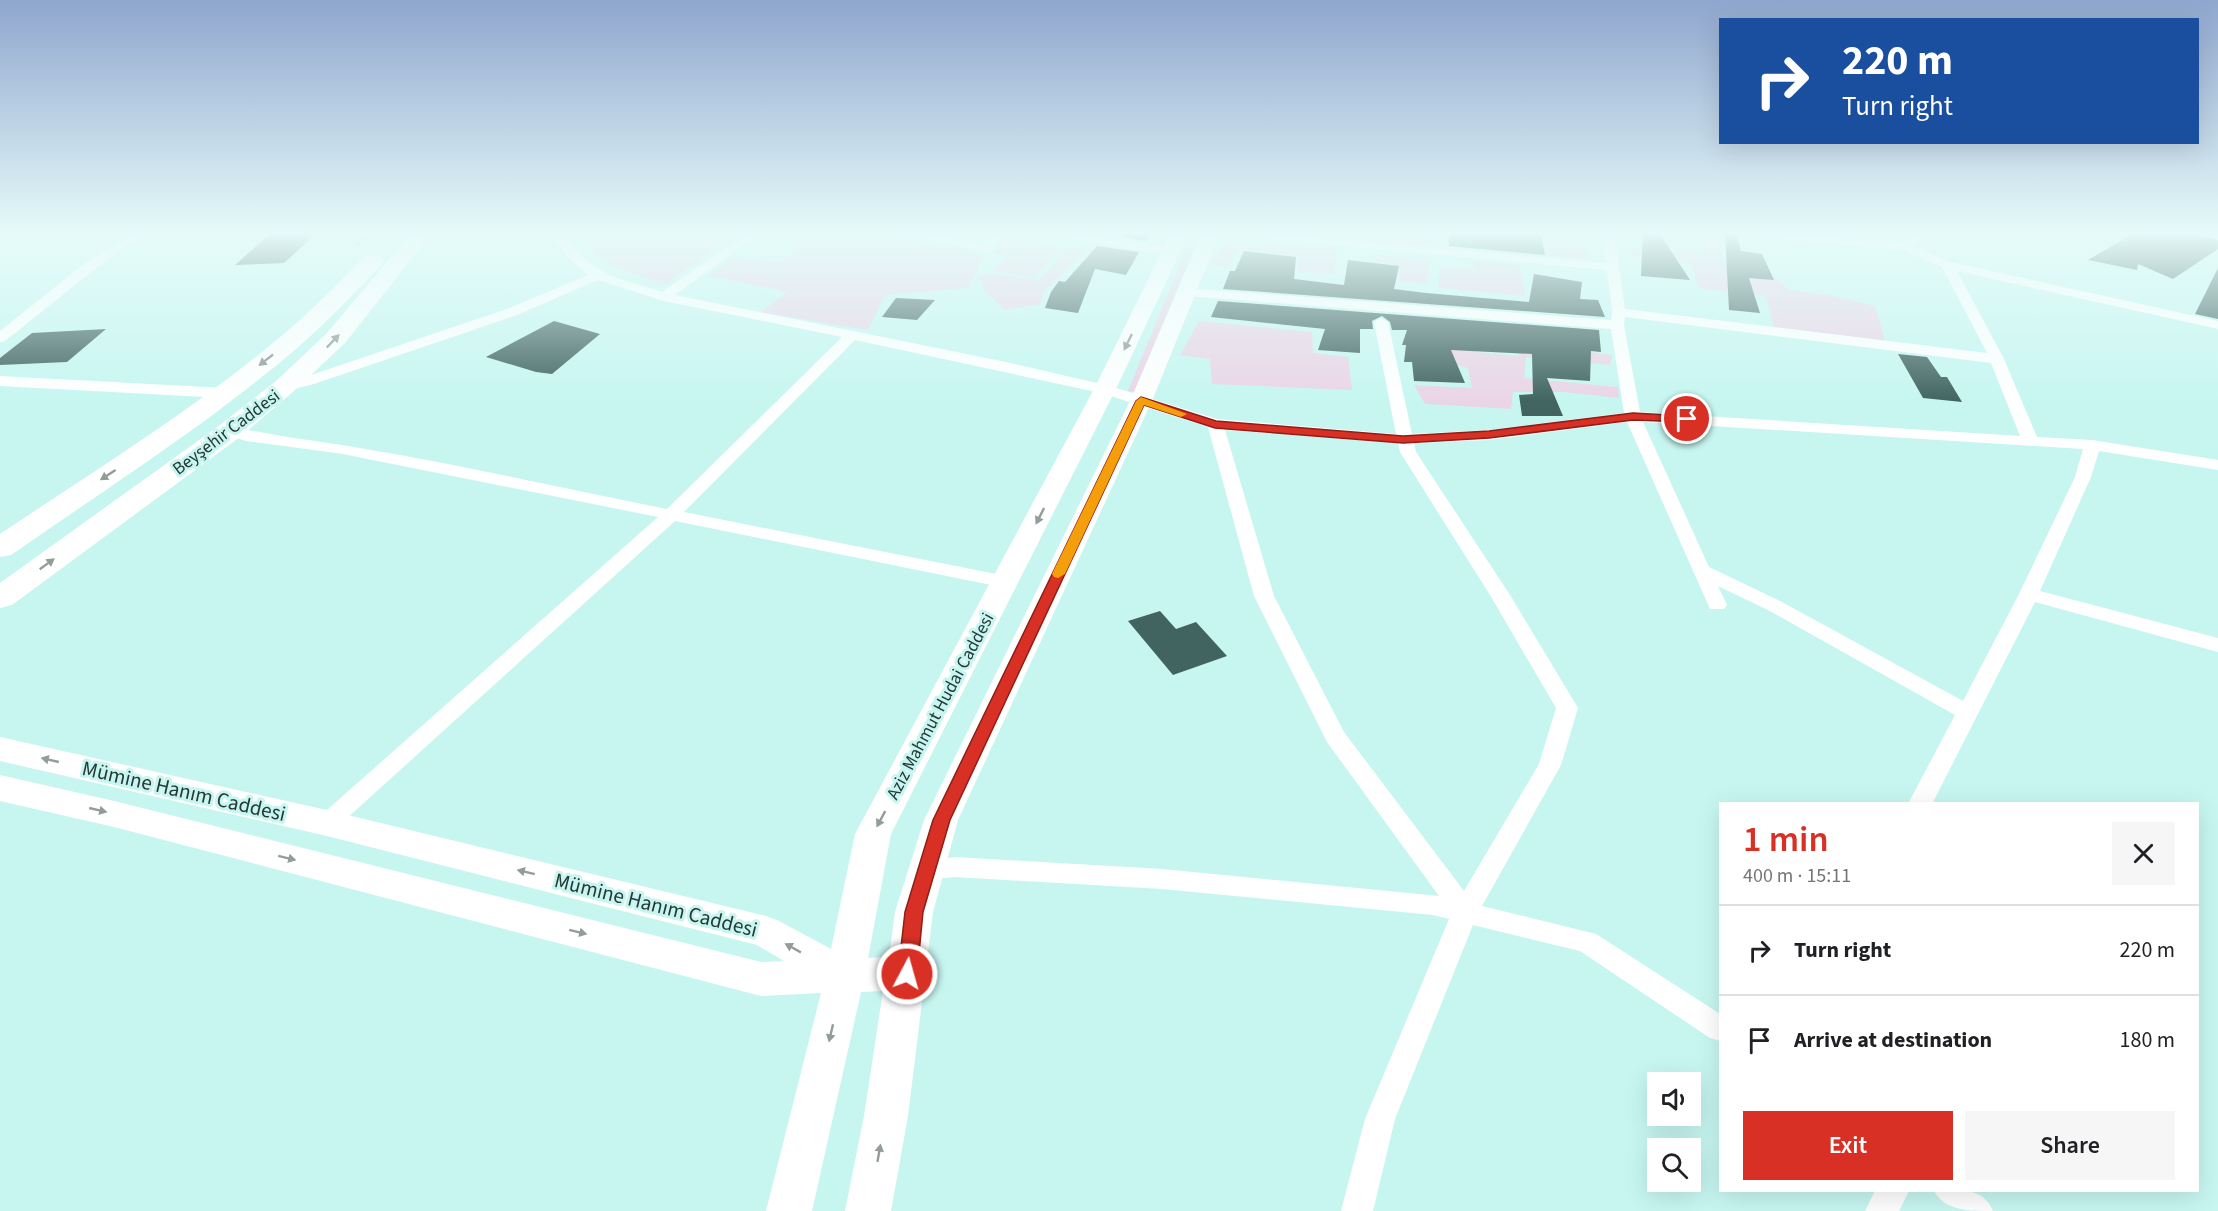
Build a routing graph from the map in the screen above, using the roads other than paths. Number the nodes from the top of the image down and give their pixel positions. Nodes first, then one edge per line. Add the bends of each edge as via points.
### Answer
1 (61, 290) edge
2 (347, 290) edge
3 (375, 290) edge
4 (565, 290) edge
5 (640, 290) edge
6 (674, 290) edge
7 (1153, 290) edge
8 (1614, 290) edge
9 (1960, 290) edge
10 (2058, 290) edge
11 (1186, 292) joint
12 (664, 297) junction
13 (1618, 319) junction
14 (1381, 322) dead end
15 (2218, 325) edge
16 (852, 335) junction
17 (0, 338) edge
18 (1997, 359) junction
19 (0, 381) edge
20 (285, 386) junction
21 (1105, 389) junction
22 (224, 393) junction
23 (1141, 401) junction
24 (1633, 417) junction
25 (1215, 424) junction
26 (230, 431) junction
27 (1403, 440) junction
28 (2030, 440) junction
29 (2092, 445) junction
30 (2218, 465) edge
31 (58, 507) junction
32 (672, 514) junction
33 (0, 537) edge
34 (0, 548) edge
35 (1702, 571) junction
36 (1006, 582) junction
37 (2029, 594) junction
38 (0, 598) edge
39 (1717, 605) dead end
40 (2218, 645) edge
41 (1968, 713) junction
42 (0, 749) edge
43 (0, 788) edge
44 (1921, 802) edge
45 (327, 823) junction
46 (926, 870) junction
47 (1465, 912) junction
48 (907, 974) junction
49 (844, 976) junction
50 (1719, 1028) edge
51 (1892, 1192) edge
52 (1951, 1192) edge
53 (789, 1211) edge
54 (868, 1211) edge
55 (1357, 1211) edge
56 (1881, 1211) edge
57 (1977, 1211) edge

1 - 17 street
2 -> 22 highway, Beyşehir Caddesi via 293,339
20 -> 3 highway, Beyşehir Caddesi via 336,338
4 - 20 street via 512,312
5 - 12 street
6 - 12 street
7 -> 21 street, Aziz Mahmut Hudai Caddesi
8 - 13 street
9 - 18 street
10 - 15 street
11 - 13 street
11 - 23 street
12 - 16 street
13 - 18 street
13 - 24 street
14 - 27 street via 1404,425
16 - 21 street
16 - 32 street
18 - 28 street
19 - 22 street
20 - 26 highway, Beyşehir Caddesi
21 - 23 street
21 -> 36 street, Aziz Mahmut Hudai Caddesi
22 -> 31 highway, Beyşehir Caddesi via 144,452
23 - 25 street
23 - 46 street via 941,820
24 - 27 street via 1489,435
24 - 28 street
24 - 35 street
25 - 27 street
25 - 47 street via 1264,596 1335,736
26 - 32 street via 343,449
38 -> 26 highway, Beyşehir Caddesi
27 - 47 street via 1567,708 1551,765
28 - 29 street
29 - 30 street
29 - 37 street via 2082,477
31 - 33 highway
31 - 34 highway, Beyşehir Caddesi
32 - 36 street
32 - 45 street
35 - 39 street
35 - 41 street via 1775,606
36 -> 49 street, Aziz Mahmut Hudai Caddesi via 873,834
37 - 40 street
37 - 41 street
41 - 44 street
45 -> 42 street, Mümine Hanım Caddesi
43 -> 49 street, Mümine Hanım Caddesi via 761,979
49 -> 45 street, Mümine Hanım Caddesi via 766,932
46 - 47 street via 955,867 1162,879 1433,905
46 - 48 street via 914,912
47 - 50 street via 1587,942
47 - 55 street via 1380,1119
48 - 49 street
54 -> 48 street
49 -> 53 street, Aziz Mahmut Hudai Caddesi
51 - 56 street
52 - 57 street

